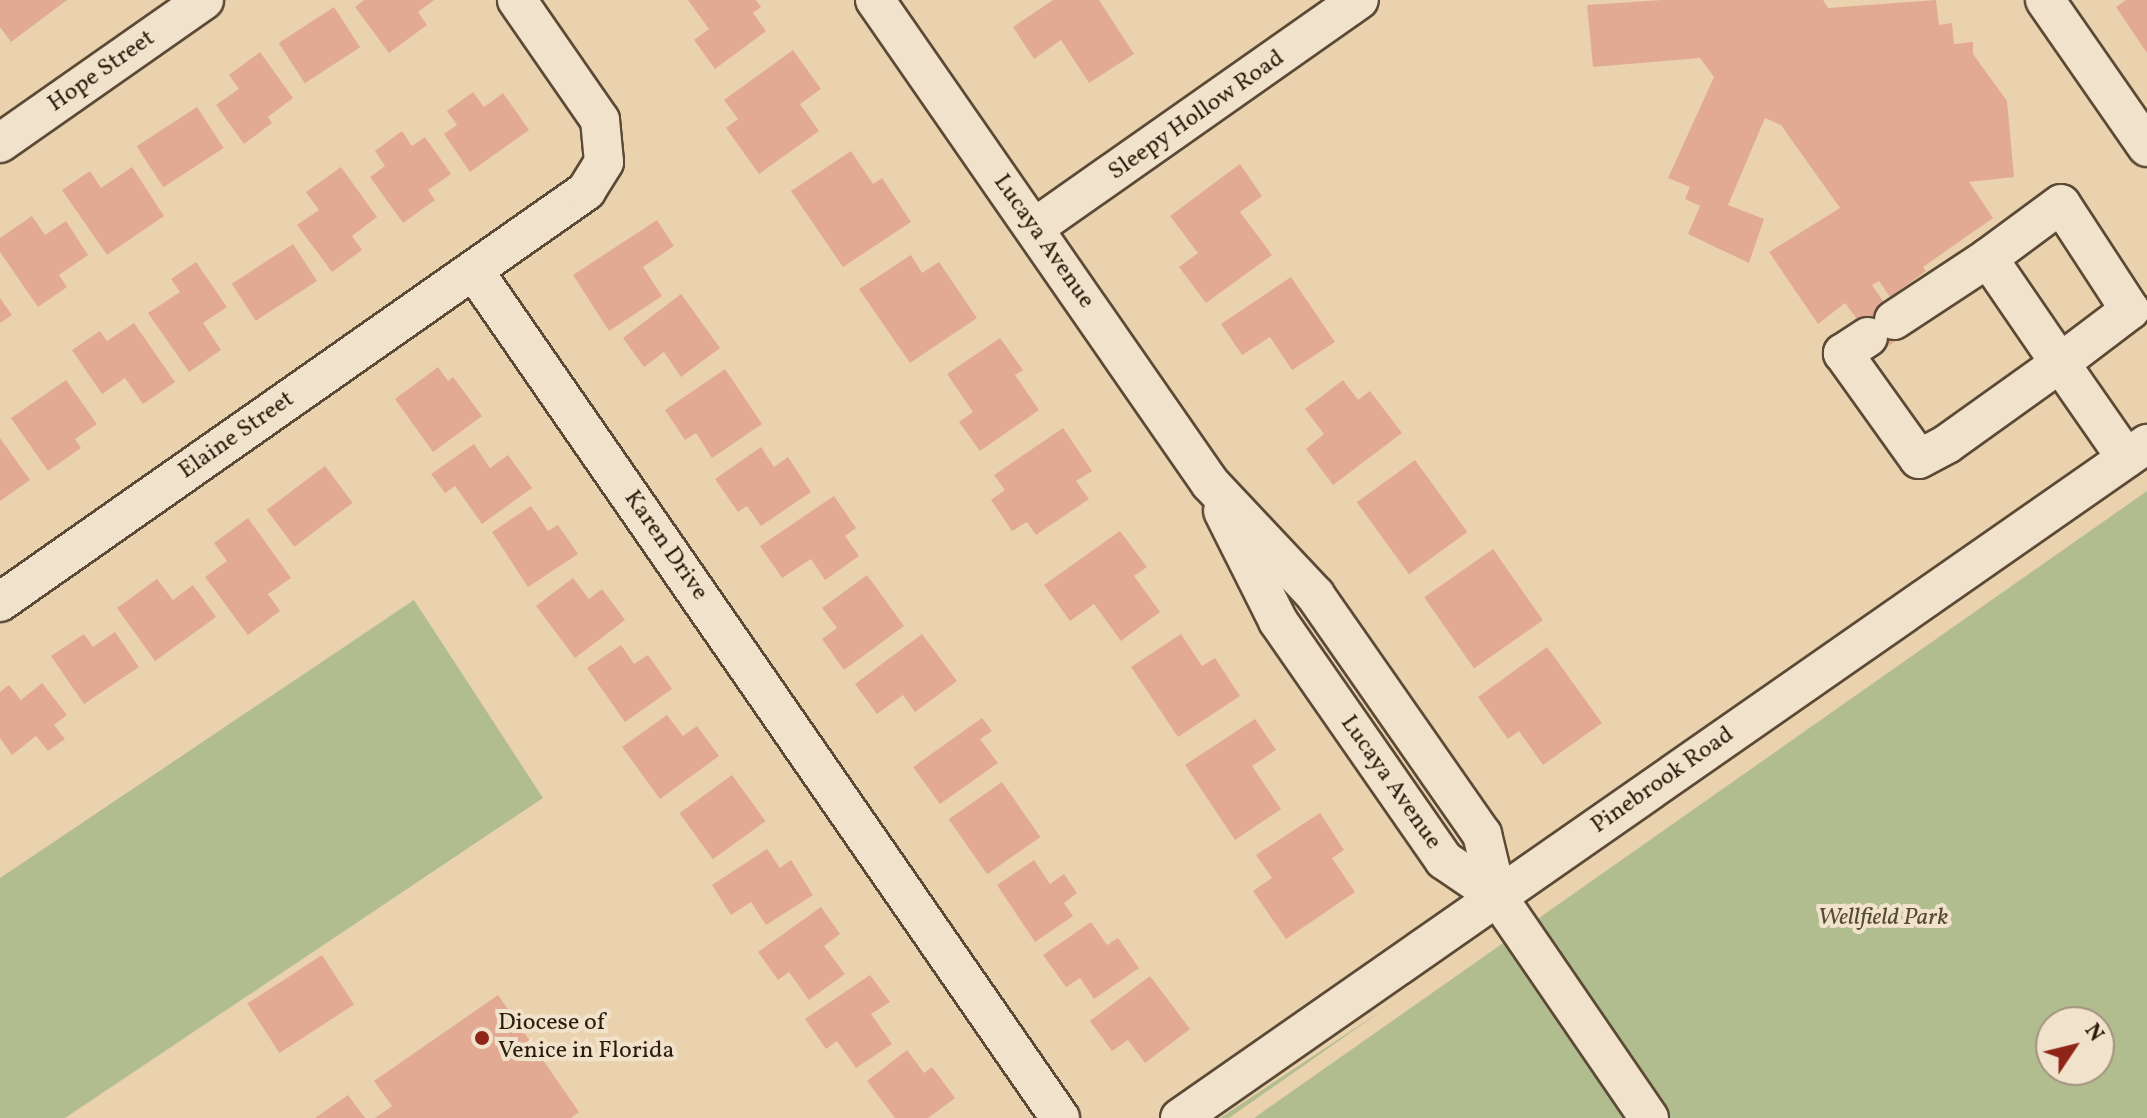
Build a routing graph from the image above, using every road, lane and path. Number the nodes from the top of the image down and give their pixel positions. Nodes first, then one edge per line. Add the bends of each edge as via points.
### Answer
1 (204, 0) edge
2 (517, 0) edge
3 (875, 0) edge
4 (1359, 0) edge
5 (2045, 0) edge
6 (0, 143) edge
7 (2147, 147) edge
8 (1034, 228) junction
9 (1988, 258) junction
10 (474, 271) junction
11 (2060, 363) junction
12 (2137, 451) edge
13 (0, 602) edge
14 (1497, 896) junction
15 (1060, 1118) edge
16 (1180, 1118) edge
17 (1649, 1118) edge

1 - 6 street, Hope Street
2 - 10 street via 600,120 604,162 586,191
3 - 8 street, Lucaya Avenue
4 - 8 street, Sleepy Hollow Road
5 - 7 street
8 - 14 street, Lucaya Avenue via 1210,483 1278,621 1434,847 1470,882
9 - 11 street
9 - 11 street via 2061,204 2130,310
9 - 11 street via 1843,353 1919,459
10 - 13 street, Elaine Street
10 - 15 street, Karen Drive
11 - 12 street
12 - 14 street, Pinebrook Road
14 - 16 street, Pinebrook Road
14 - 17 street, Lucaya Avenue

